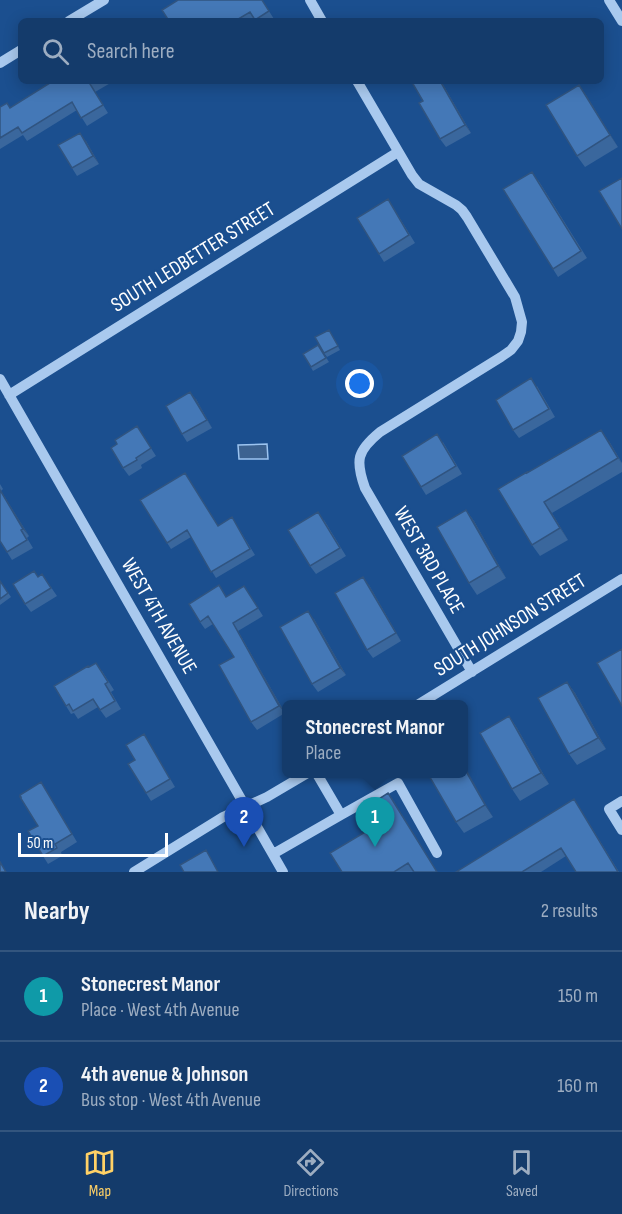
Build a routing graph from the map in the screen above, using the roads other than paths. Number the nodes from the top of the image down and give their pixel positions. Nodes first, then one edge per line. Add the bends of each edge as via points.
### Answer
1 (104, 0) edge
2 (310, 0) edge
3 (609, 0) edge
4 (74, 18) edge
5 (320, 18) edge
6 (622, 21) edge
7 (18, 52) edge
8 (0, 63) edge
9 (359, 84) edge
10 (398, 152) junction
11 (0, 379) edge
12 (9, 395) junction
13 (622, 579) edge
14 (472, 672) junction
15 (427, 700) edge
16 (299, 778) edge
17 (319, 778) edge
18 (622, 801) edge
19 (246, 807) junction
20 (341, 815) junction
21 (622, 830) edge
22 (437, 853) dead end
23 (273, 854) junction
24 (134, 872) edge
25 (283, 872) edge

1 - 4 street
2 - 5 street
3 - 6 street
7 - 8 street
9 - 10 street
10 - 12 street, SOUTH LEDBETTER STREET
10 - 14 street, WEST 3RD PLACE via 419,184 456,205 467,217 515,297 522,322 518,341 510,350 380,432 368,442 359,464 365,488
11 - 12 street, WEST 4TH AVENUE
12 - 19 street, WEST 4TH AVENUE
13 - 14 street, SOUTH JOHNSON STREET
14 - 15 street, SOUTH JOHNSON STREET
16 - 19 street
17 - 20 street
18 - 21 street via 609,809
19 - 23 street, WEST 4TH AVENUE
19 - 24 street
20 - 22 street via 398,783
20 - 23 street
23 - 25 street, WEST 4TH AVENUE

